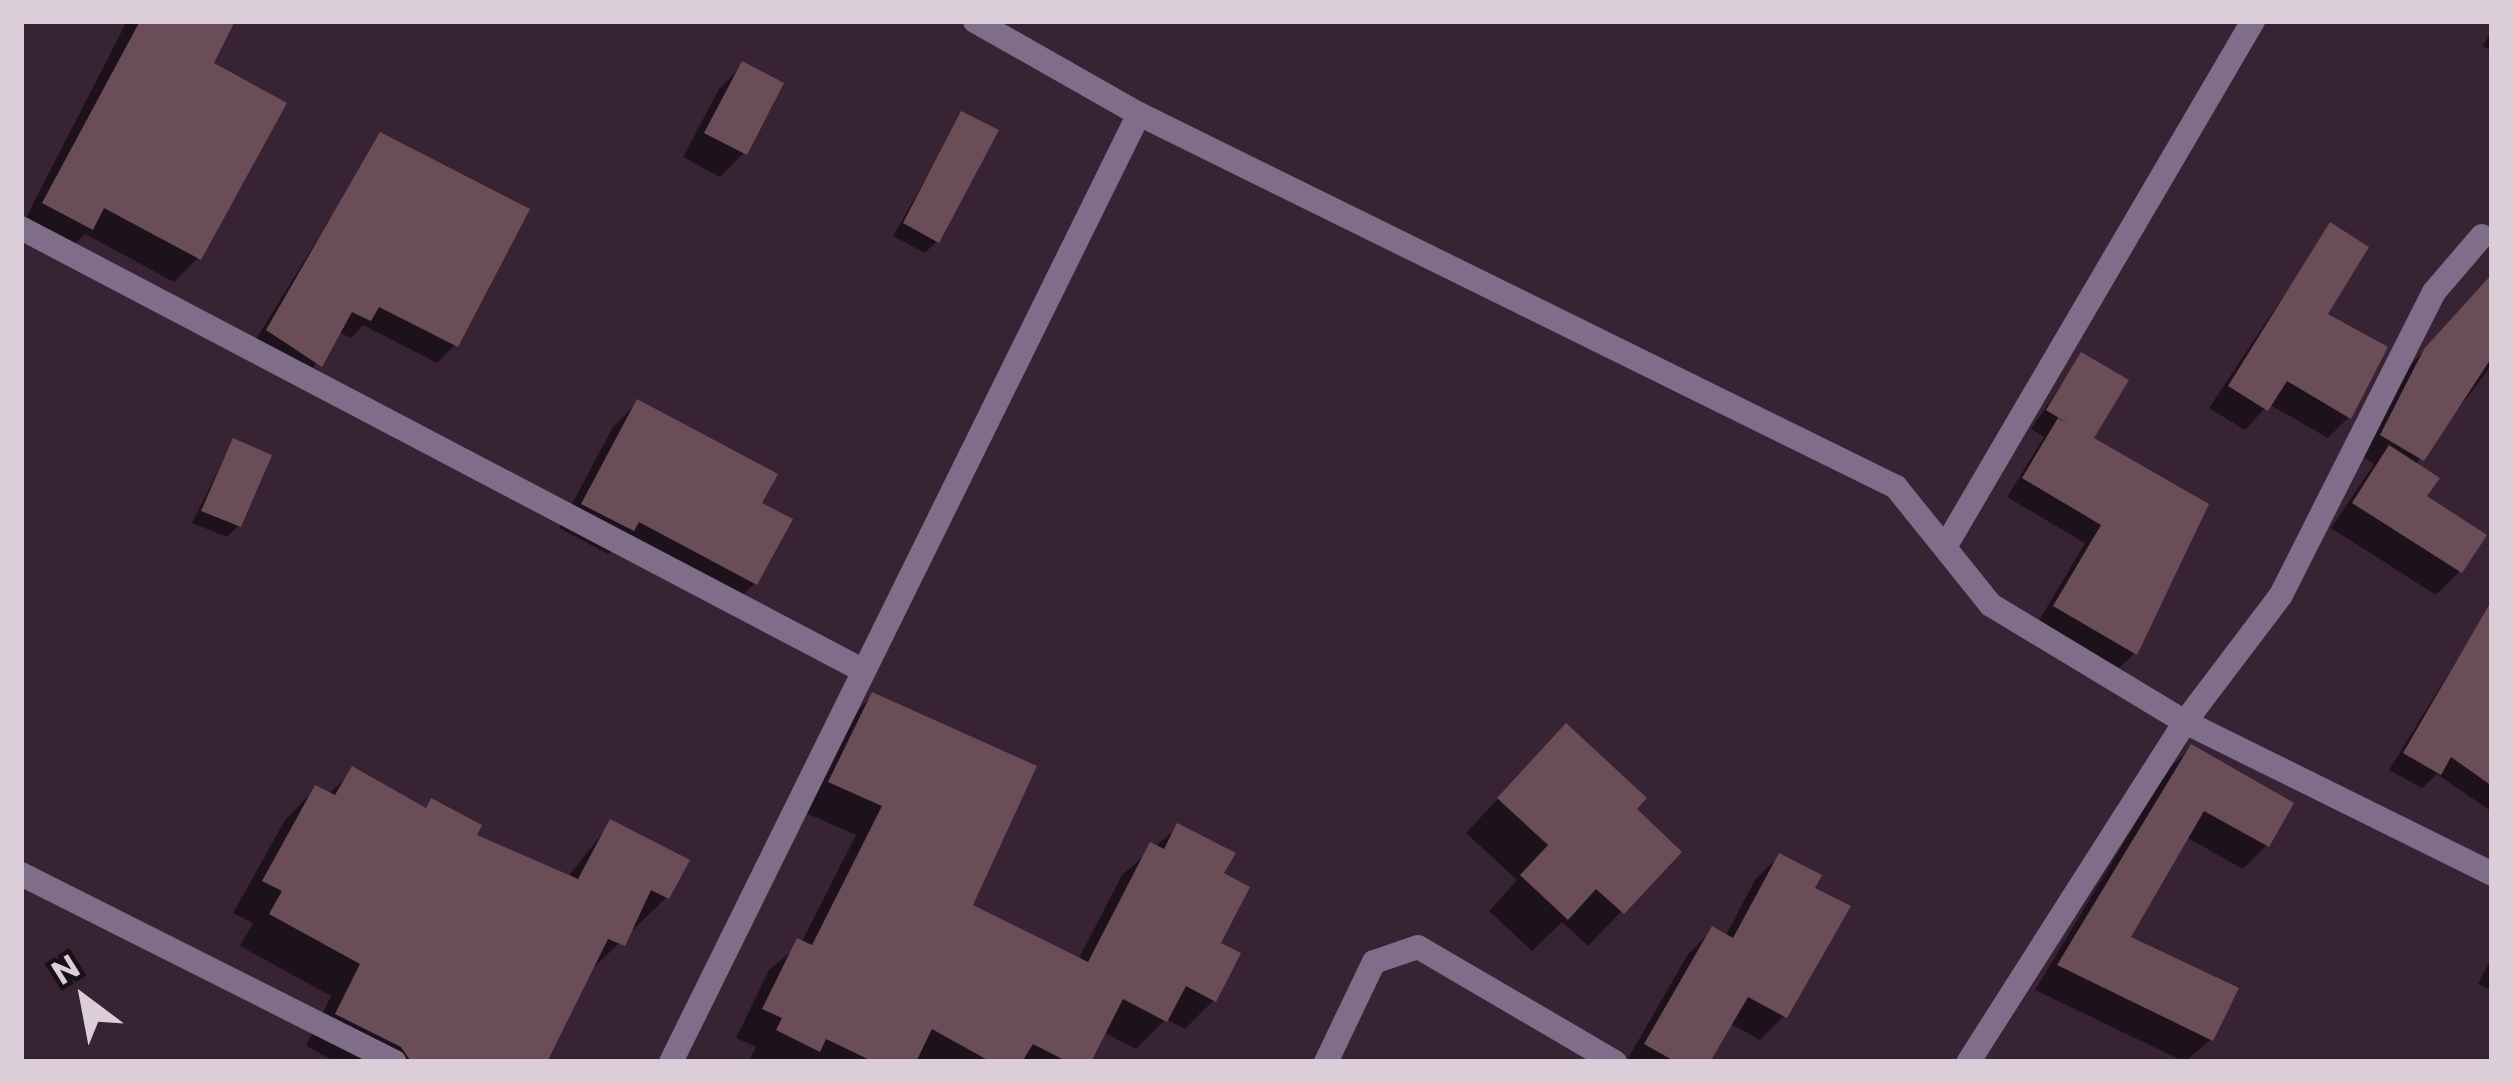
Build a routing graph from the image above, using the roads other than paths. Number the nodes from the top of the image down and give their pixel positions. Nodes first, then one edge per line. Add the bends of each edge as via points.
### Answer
1 (975, 21) edge
2 (2253, 21) edge
3 (1139, 114) junction
4 (21, 228) edge
5 (2482, 236) dead end
6 (1948, 542) junction
7 (864, 671) junction
8 (2185, 722) junction
9 (21, 874) edge
10 (2492, 874) edge
11 (394, 1062) edge
12 (671, 1062) edge
13 (1326, 1062) edge
14 (1615, 1062) edge
15 (1968, 1062) edge

1 - 3 street
2 - 6 street
3 - 6 street via 1896,487
3 - 7 street
4 - 7 street
5 - 8 street via 2434,292 2281,596
6 - 8 street via 1991,605
7 - 12 street
8 - 10 street
8 - 15 street
9 - 11 street
13 - 14 street via 1374,962 1418,947

